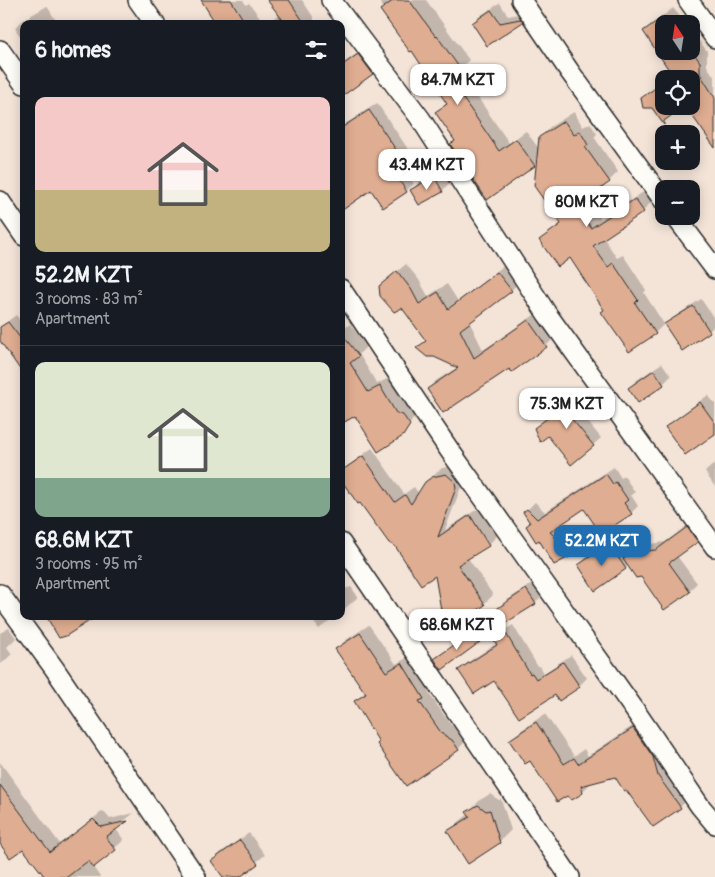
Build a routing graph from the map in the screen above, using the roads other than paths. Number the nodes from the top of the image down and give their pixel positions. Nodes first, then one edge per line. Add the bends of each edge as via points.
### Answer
1 (138, 0) edge
2 (331, 0) edge
3 (521, 0) edge
4 (688, 0) edge
5 (151, 20) edge
6 (715, 38) edge
7 (0, 50) edge
8 (20, 78) edge
9 (655, 189) edge
10 (0, 201) edge
11 (682, 225) edge
12 (20, 230) edge
13 (715, 268) edge
14 (345, 295) edge
15 (715, 547) edge
16 (345, 549) edge
17 (0, 594) edge
18 (715, 824) edge
19 (196, 877) edge
20 (570, 877) edge

1 - 5 street
2 - 15 street via 420,118 547,314
3 - 9 street
4 - 6 street
7 - 8 street
10 - 12 street
11 - 13 street
14 - 18 street via 450,451
16 - 20 street
17 - 19 street

